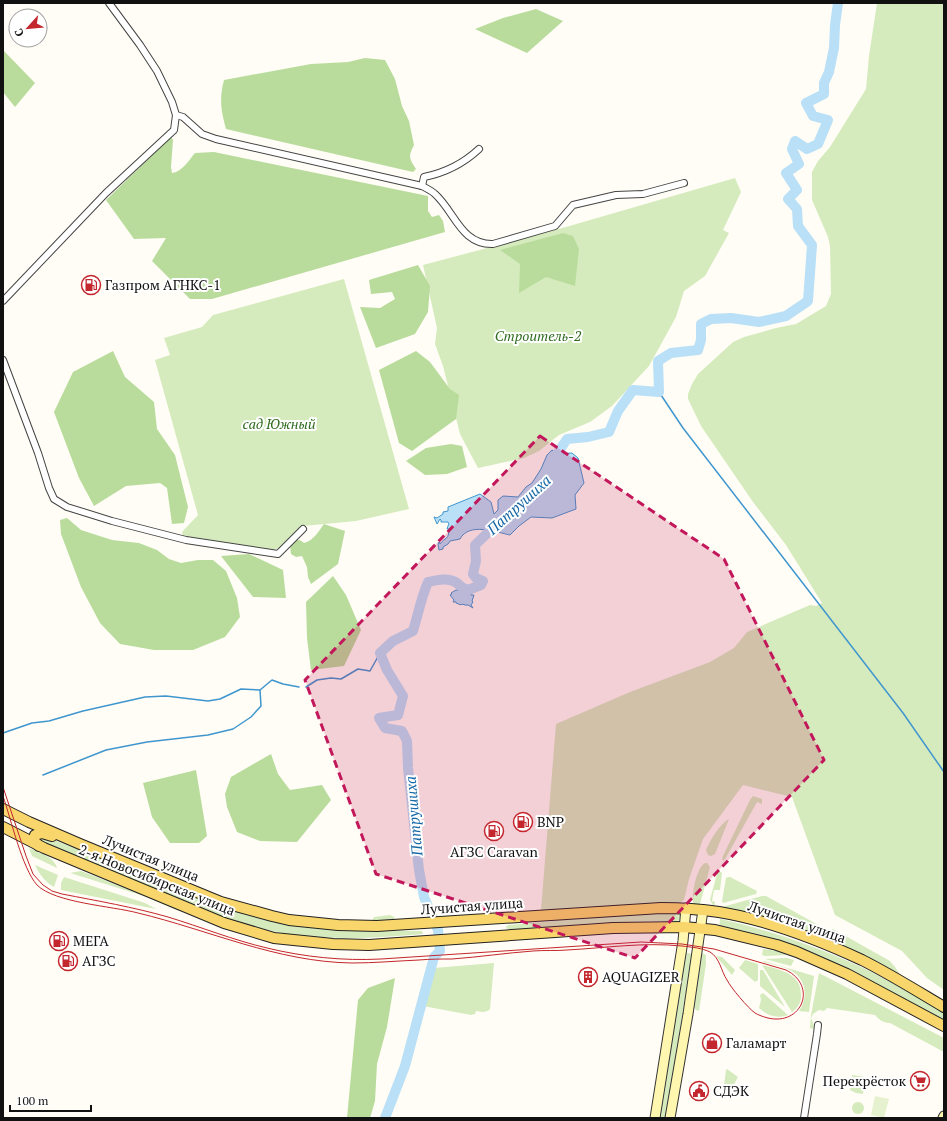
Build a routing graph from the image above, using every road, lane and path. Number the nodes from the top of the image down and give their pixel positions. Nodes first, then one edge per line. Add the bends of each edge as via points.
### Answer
1 (109, 3) edge
2 (176, 115) junction
3 (478, 149) dead end
4 (684, 183) dead end
5 (422, 186) junction
6 (3, 301) edge
7 (3, 360) edge
8 (303, 529) dead end
9 (3, 809) edge
10 (3, 827) edge
11 (80, 844) junction
12 (39, 846) junction
13 (686, 908) junction
14 (703, 910) junction
15 (684, 927) junction
16 (701, 928) junction
17 (425, 941) joint
18 (944, 1007) edge
19 (818, 1025) dead end
20 (944, 1026) edge
21 (655, 1118) edge
22 (670, 1118) edge
23 (804, 1118) edge

1 - 2 street via 157,71
2 - 5 street via 202,134 216,139
2 - 6 street via 174,130 106,193
3 - 5 street via 471,156 440,173 424,177
4 - 5 street via 643,194 616,195 573,204 555,226 494,244 476,241 466,234 435,193
7 - 8 street via 49,488 54,499 67,507 186,540 278,554
9 - 11 main road, Лучистая улица
10 - 12 main road, 2-я Новосибирская улица
11 - 12 main road via 42,833 34,837 35,843
11 - 13 main road, Лучистая улица via 221,902 289,920 377,926 611,910
12 - 17 main road, 2-я Новосибирская улица via 224,924 268,936 350,944
13 - 14 main road, Лучистая улица
13 - 15 street
14 - 16 street
14 - 18 main road, Лучистая улица via 748,918 814,940 863,961
15 - 16 main road, Лучистая улица
15 - 17 main road, Лучистая улица via 572,930
15 - 21 street
16 - 20 main road, Лучистая улица via 751,938 797,952 847,974
16 - 22 street
19 - 23 street

